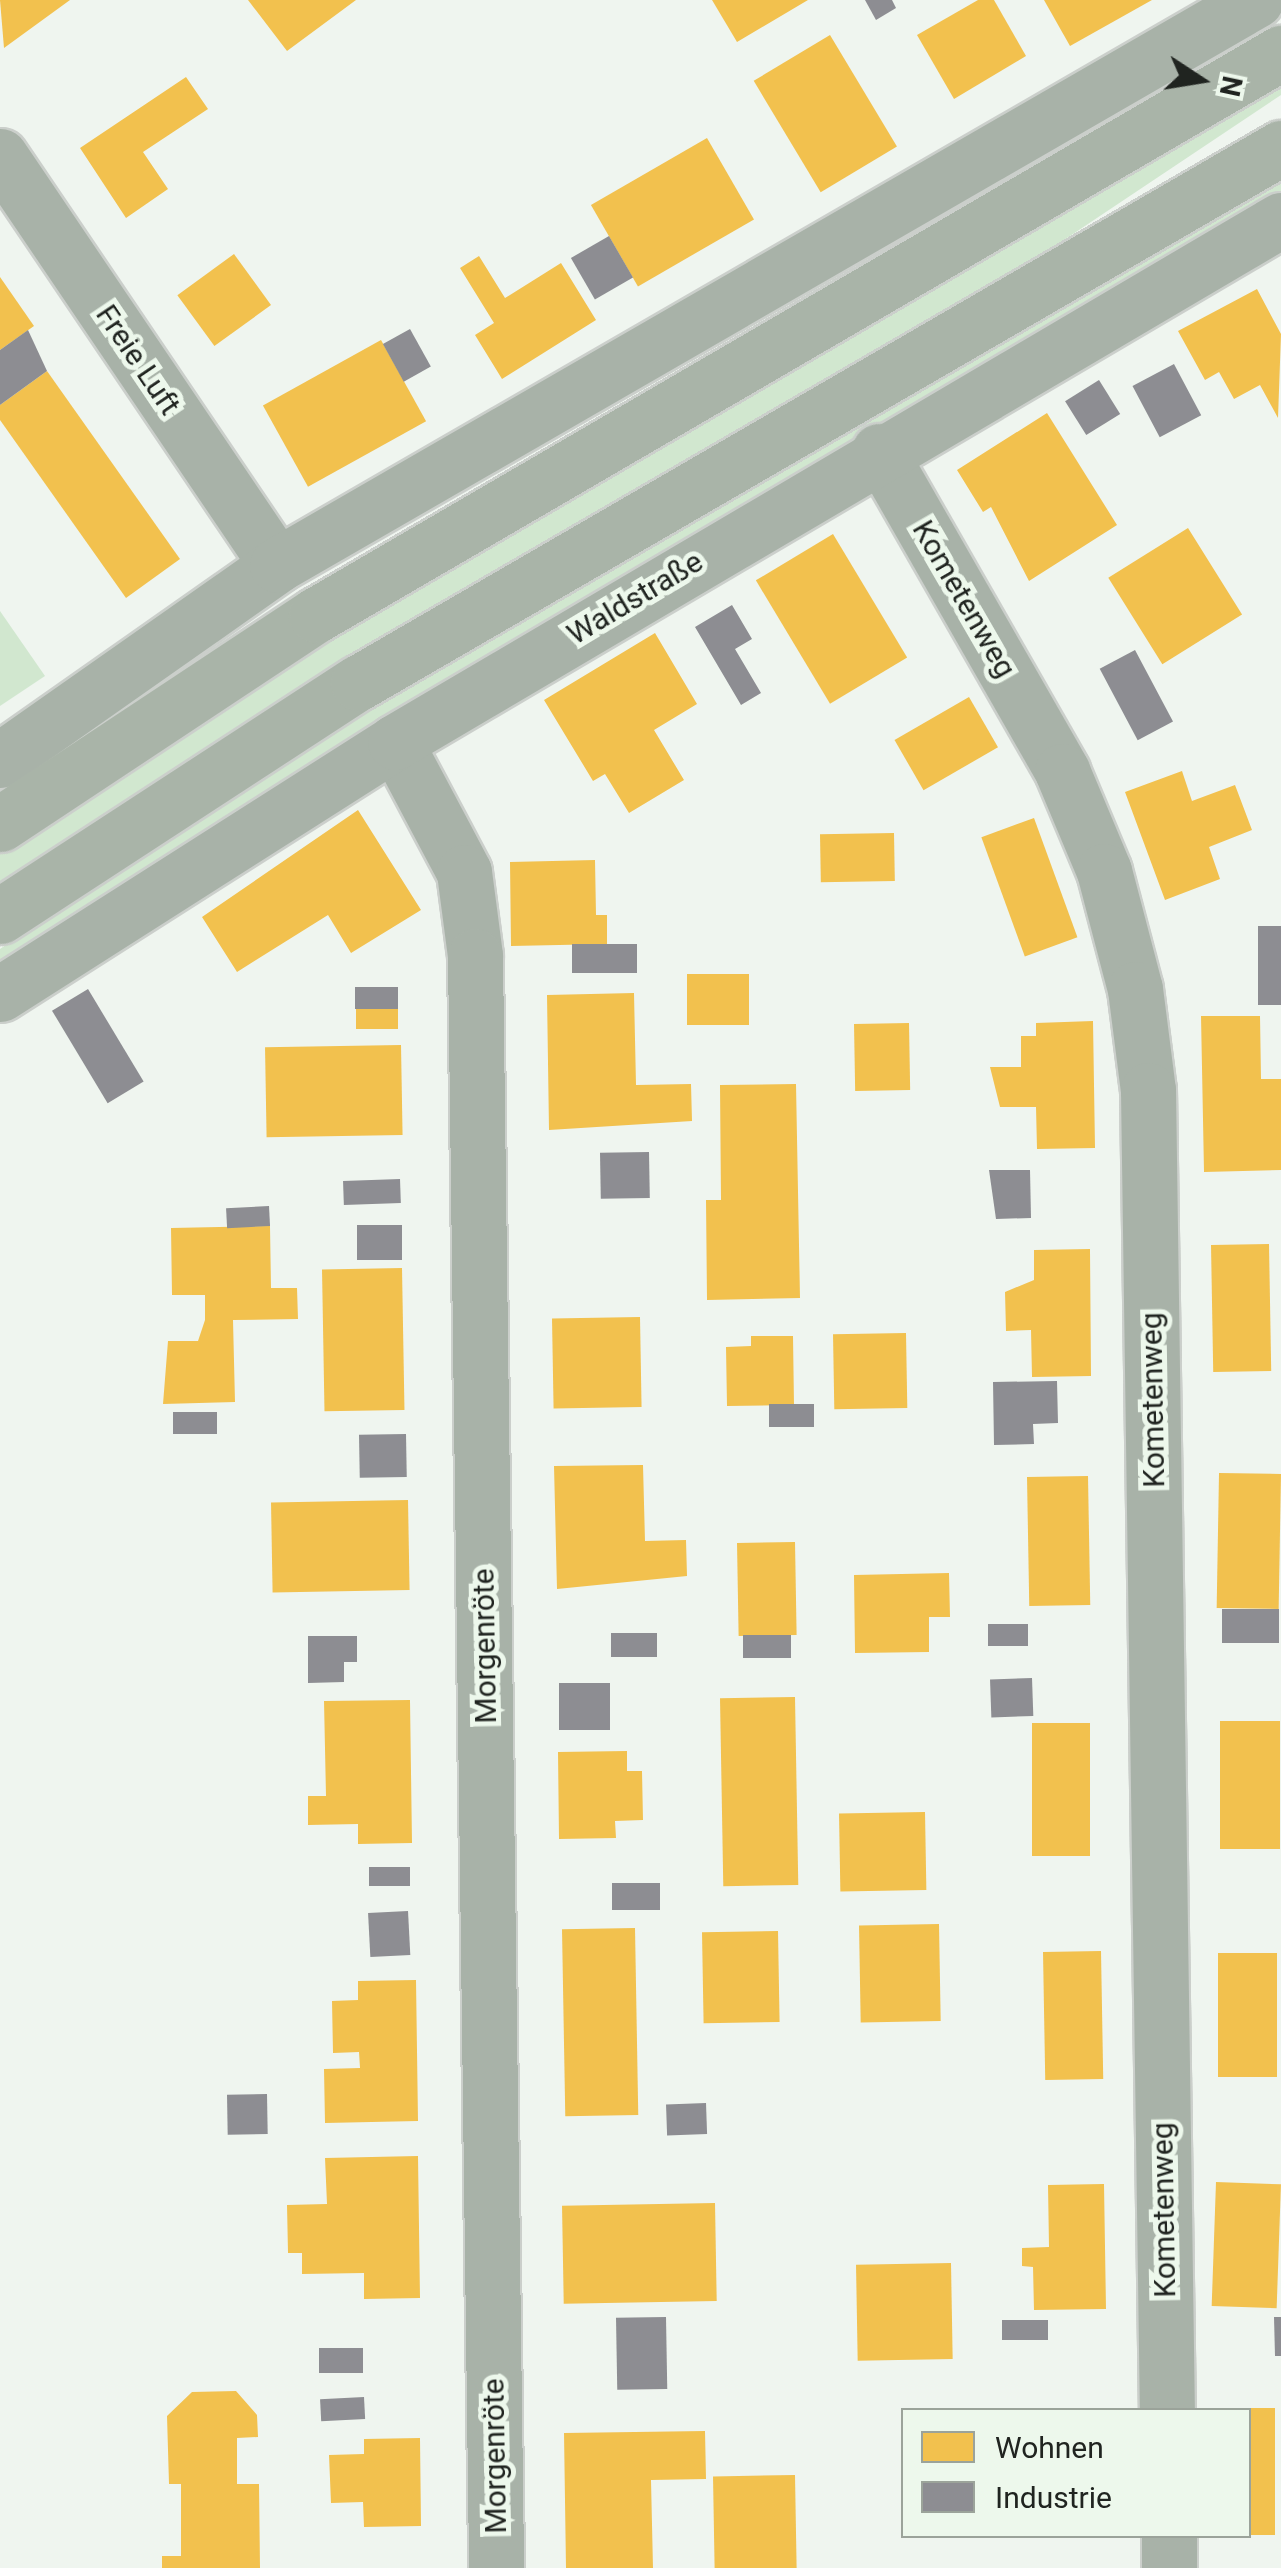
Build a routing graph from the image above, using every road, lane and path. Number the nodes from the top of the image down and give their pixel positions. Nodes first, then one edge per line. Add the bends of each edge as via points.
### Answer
1 (1256, 0) edge
2 (1281, 52) edge
3 (1281, 148) edge
4 (0, 156) edge
5 (1281, 220) edge
6 (879, 451) junction
7 (276, 564) junction
8 (396, 742) junction
9 (0, 760) edge
10 (0, 824) edge
11 (0, 916) edge
12 (0, 994) edge
13 (1167, 2408) edge
14 (1168, 2538) edge
15 (496, 2568) edge
16 (1169, 2568) edge

1 - 7 street
2 - 10 main road via 316,615
3 - 11 main road via 358,684
4 - 7 street, Freie Luft
5 - 6 street, Waldstraße
6 - 8 street, Waldstraße
6 - 13 street, Kometenweg via 1062,770 1104,871 1135,989 1148,1090
7 - 9 street
8 - 12 street, Waldstraße
8 - 15 street, Morgenröte via 464,872 475,956
14 - 16 street

